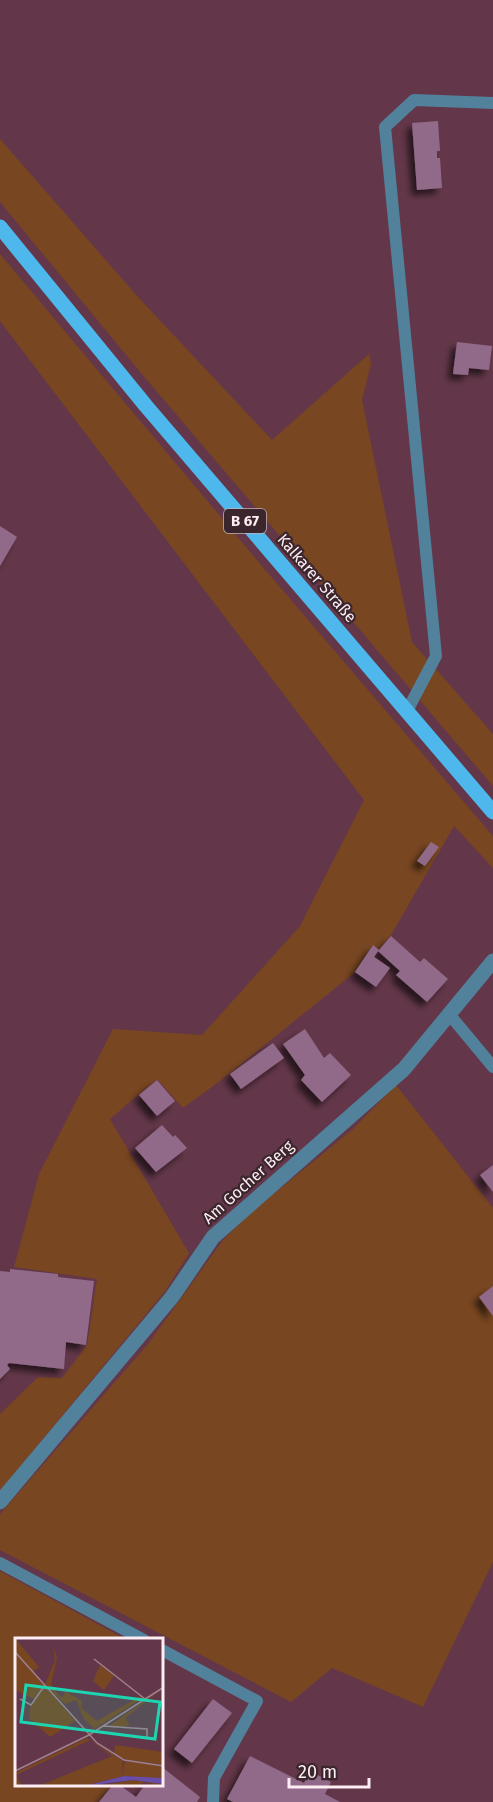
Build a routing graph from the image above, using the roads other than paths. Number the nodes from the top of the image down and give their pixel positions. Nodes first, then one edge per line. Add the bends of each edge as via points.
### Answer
1 (493, 103) edge
2 (0, 227) edge
3 (407, 711) junction
4 (493, 812) edge
5 (493, 961) edge
6 (449, 1014) junction
7 (493, 1067) edge
8 (0, 1502) edge
9 (0, 1563) edge
10 (140, 1638) edge
11 (164, 1651) edge
12 (213, 1802) edge

1 - 3 lane via 414,100 385,128 436,656
2 - 3 main road, Kalkarer Straße / B 67
3 - 4 main road, Kalkarer Straße / B 67
5 - 6 street, Am Gocher Berg
6 - 7 lane
6 - 8 street, Am Gocher Berg via 404,1069 213,1237 172,1297
9 - 10 lane
11 - 12 lane via 256,1701 214,1778

